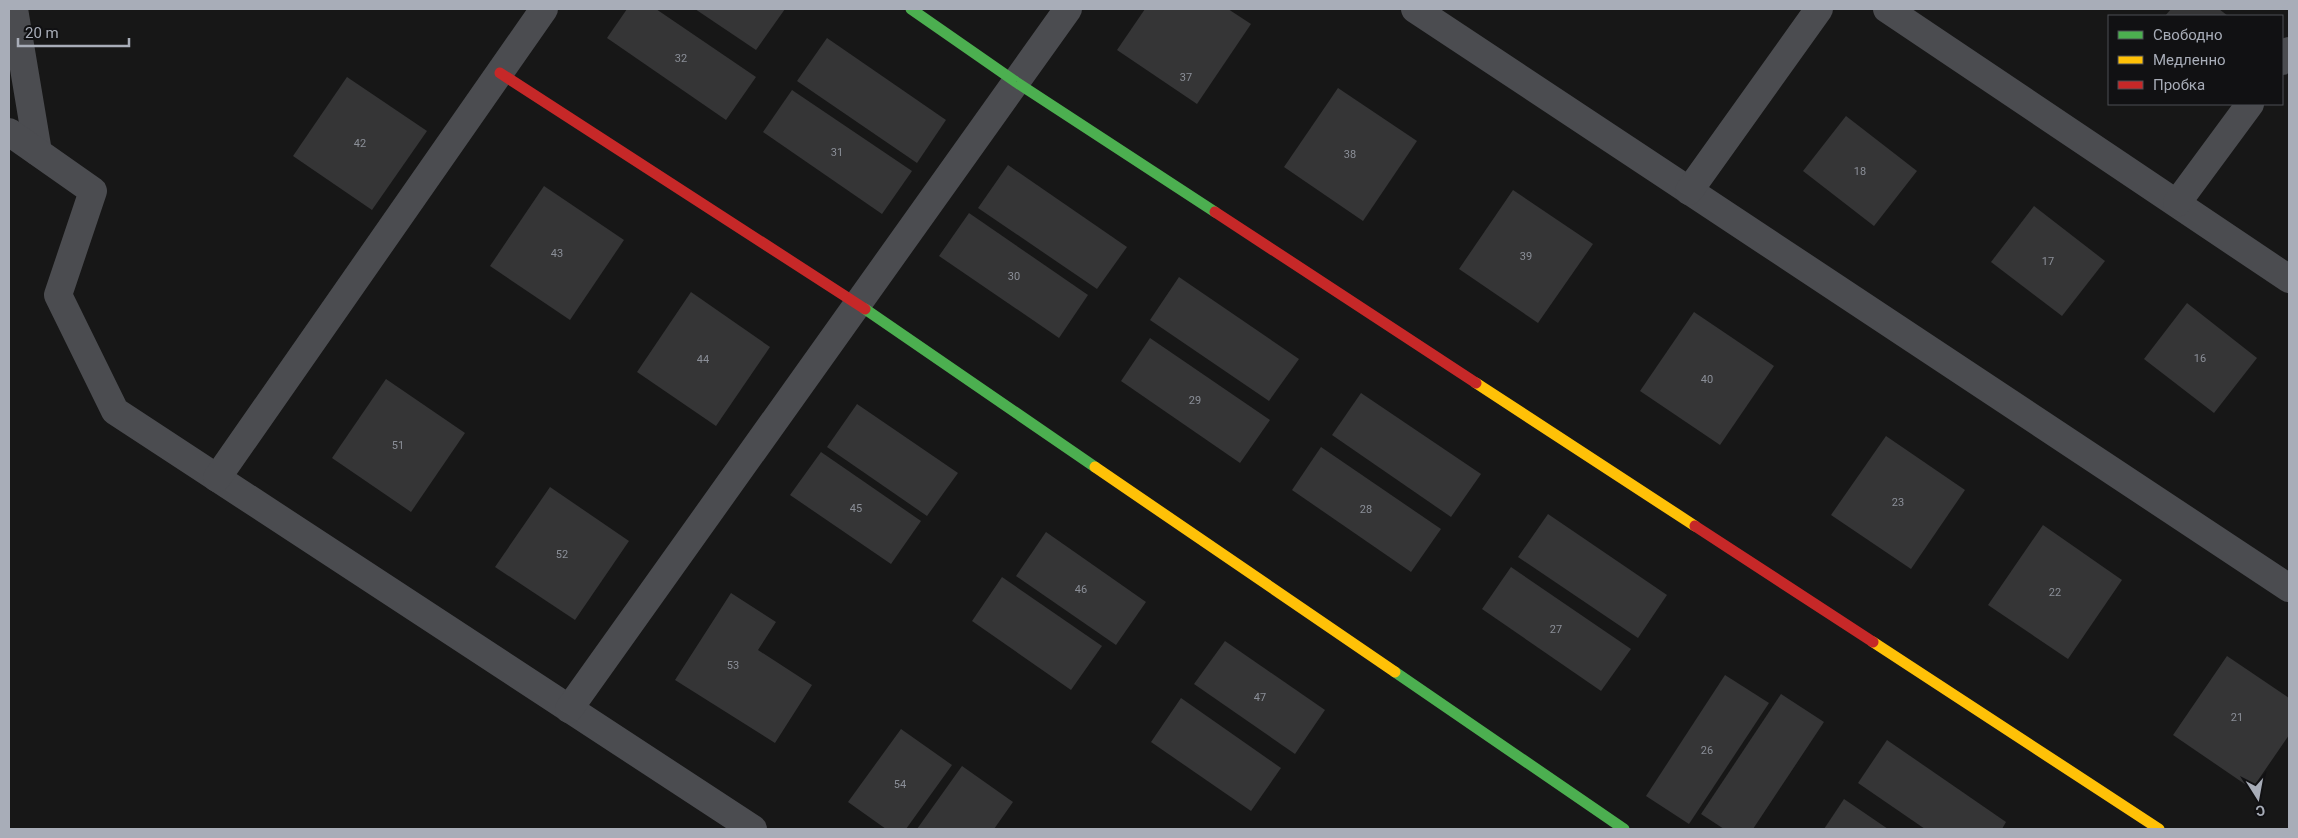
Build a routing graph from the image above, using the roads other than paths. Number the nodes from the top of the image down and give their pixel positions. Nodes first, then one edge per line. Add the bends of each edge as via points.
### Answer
1 (14, 9) edge
2 (544, 9) edge
3 (911, 9) edge
4 (1068, 9) edge
5 (1415, 9) edge
6 (1818, 9) edge
7 (1888, 9) edge
8 (500, 73) junction
9 (1016, 82) junction
10 (2249, 105) edge
11 (9, 132) edge
12 (38, 152) junction
13 (1689, 191) junction
14 (2177, 203) junction
15 (2289, 279) edge
16 (858, 304) junction
17 (217, 478) junction
18 (2289, 588) edge
19 (569, 709) junction
20 (753, 829) edge
21 (1624, 829) edge
22 (2159, 829) edge

1 - 12 street
2 - 8 street
3 - 9 street
4 - 9 street
5 - 13 street
6 - 13 street
7 - 14 street
8 - 16 street
8 - 17 street
9 - 16 street
9 - 22 street
10 - 14 street
11 - 12 street
12 - 17 street via 93,190 58,295 115,411
13 - 18 street
14 - 15 street
16 - 19 street
16 - 21 street
17 - 19 street
19 - 20 street

